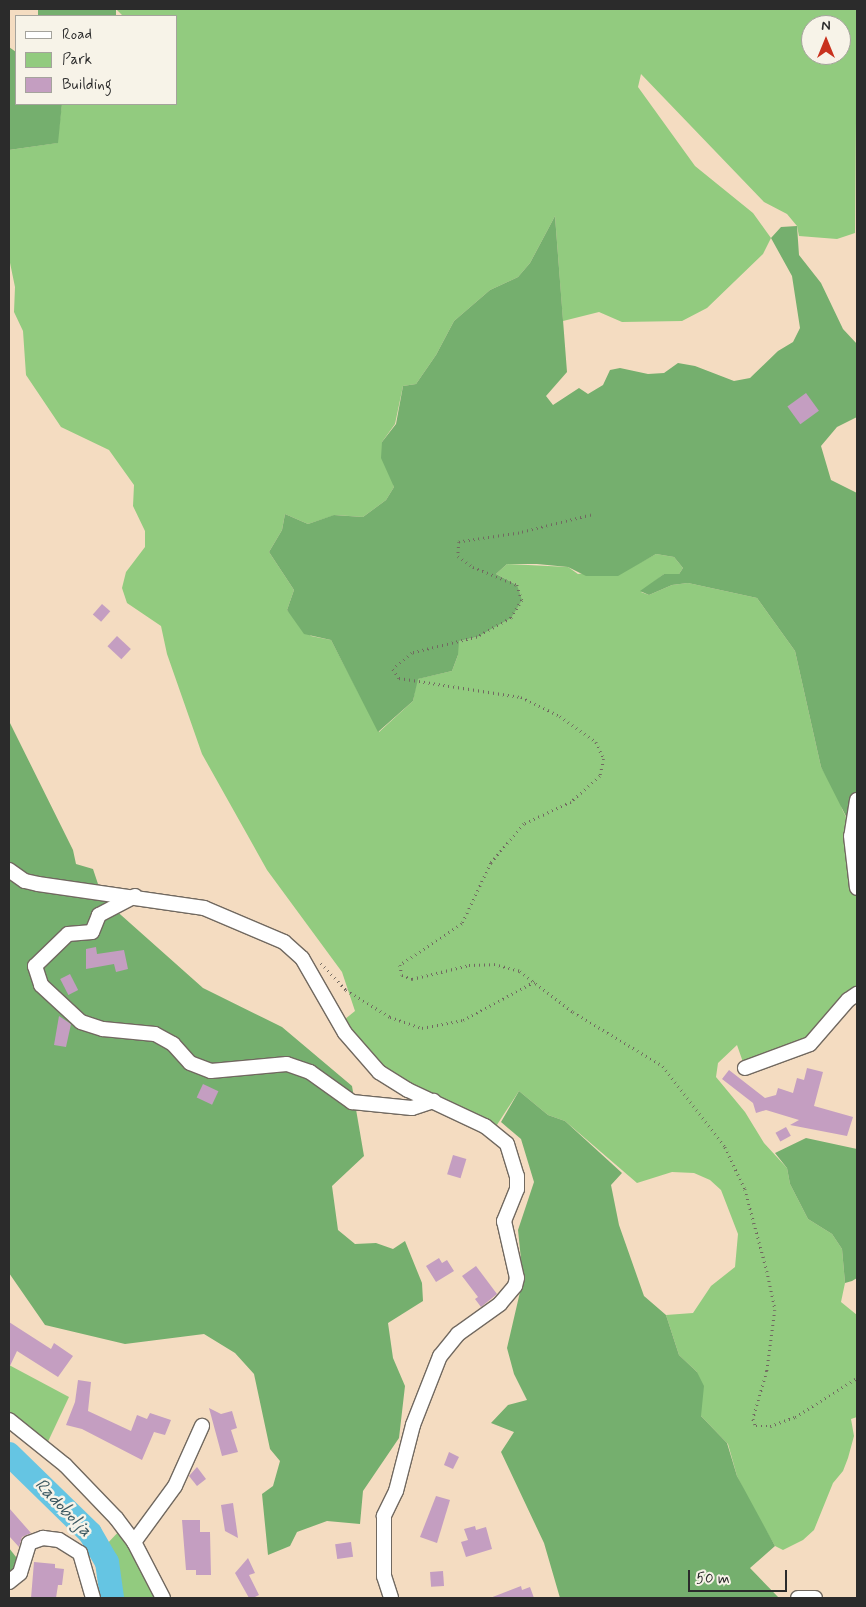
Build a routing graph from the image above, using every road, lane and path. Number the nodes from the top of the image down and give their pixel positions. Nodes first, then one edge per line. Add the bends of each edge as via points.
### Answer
1 (590, 516) dead end
2 (857, 800) edge
3 (9, 870) edge
4 (857, 888) edge
5 (135, 896) junction
6 (318, 959) dead end
7 (534, 982) junction
8 (857, 994) edge
9 (745, 1068) dead end
10 (434, 1101) junction
11 (857, 1378) edge
12 (9, 1420) edge
13 (202, 1426) dead end
14 (134, 1542) junction
15 (9, 1582) edge
16 (93, 1598) edge
17 (163, 1598) edge
18 (391, 1598) edge
19 (798, 1598) edge
20 (815, 1598) edge

1 - 7 path via 519,534 459,542 458,556 472,567 517,584 522,600 511,618 486,632 412,652 393,669 398,678 521,697 560,716 596,742 600,750 604,759 600,776 571,802 524,824 490,863 462,924 400,965 402,975 412,979 469,965 494,964 520,971
2 - 4 street via 851,836
3 - 5 street via 32,882
5 - 10 street via 204,908 292,947 360,1052 392,1082
5 - 10 street via 100,915 92,932 68,934 35,966 40,985 80,1022 103,1029 154,1034 173,1044 190,1063 211,1071 287,1064 310,1072 352,1102 412,1108
6 - 7 path via 346,990 390,1017 422,1028 463,1020
7 - 11 path via 573,1012 663,1066 725,1147 745,1189 774,1310 766,1371 754,1419 756,1426 770,1426 795,1417
8 - 9 street via 810,1044
10 - 18 street via 485,1126 500,1136 509,1148 515,1164 517,1189 504,1221 517,1278 511,1293 458,1334 440,1356 414,1425 396,1491 384,1516 384,1576
12 - 14 street via 84,1483
13 - 14 street via 175,1486
14 - 17 street
15 - 16 street via 20,1573 29,1543 43,1538 59,1540 80,1554
19 - 20 street

